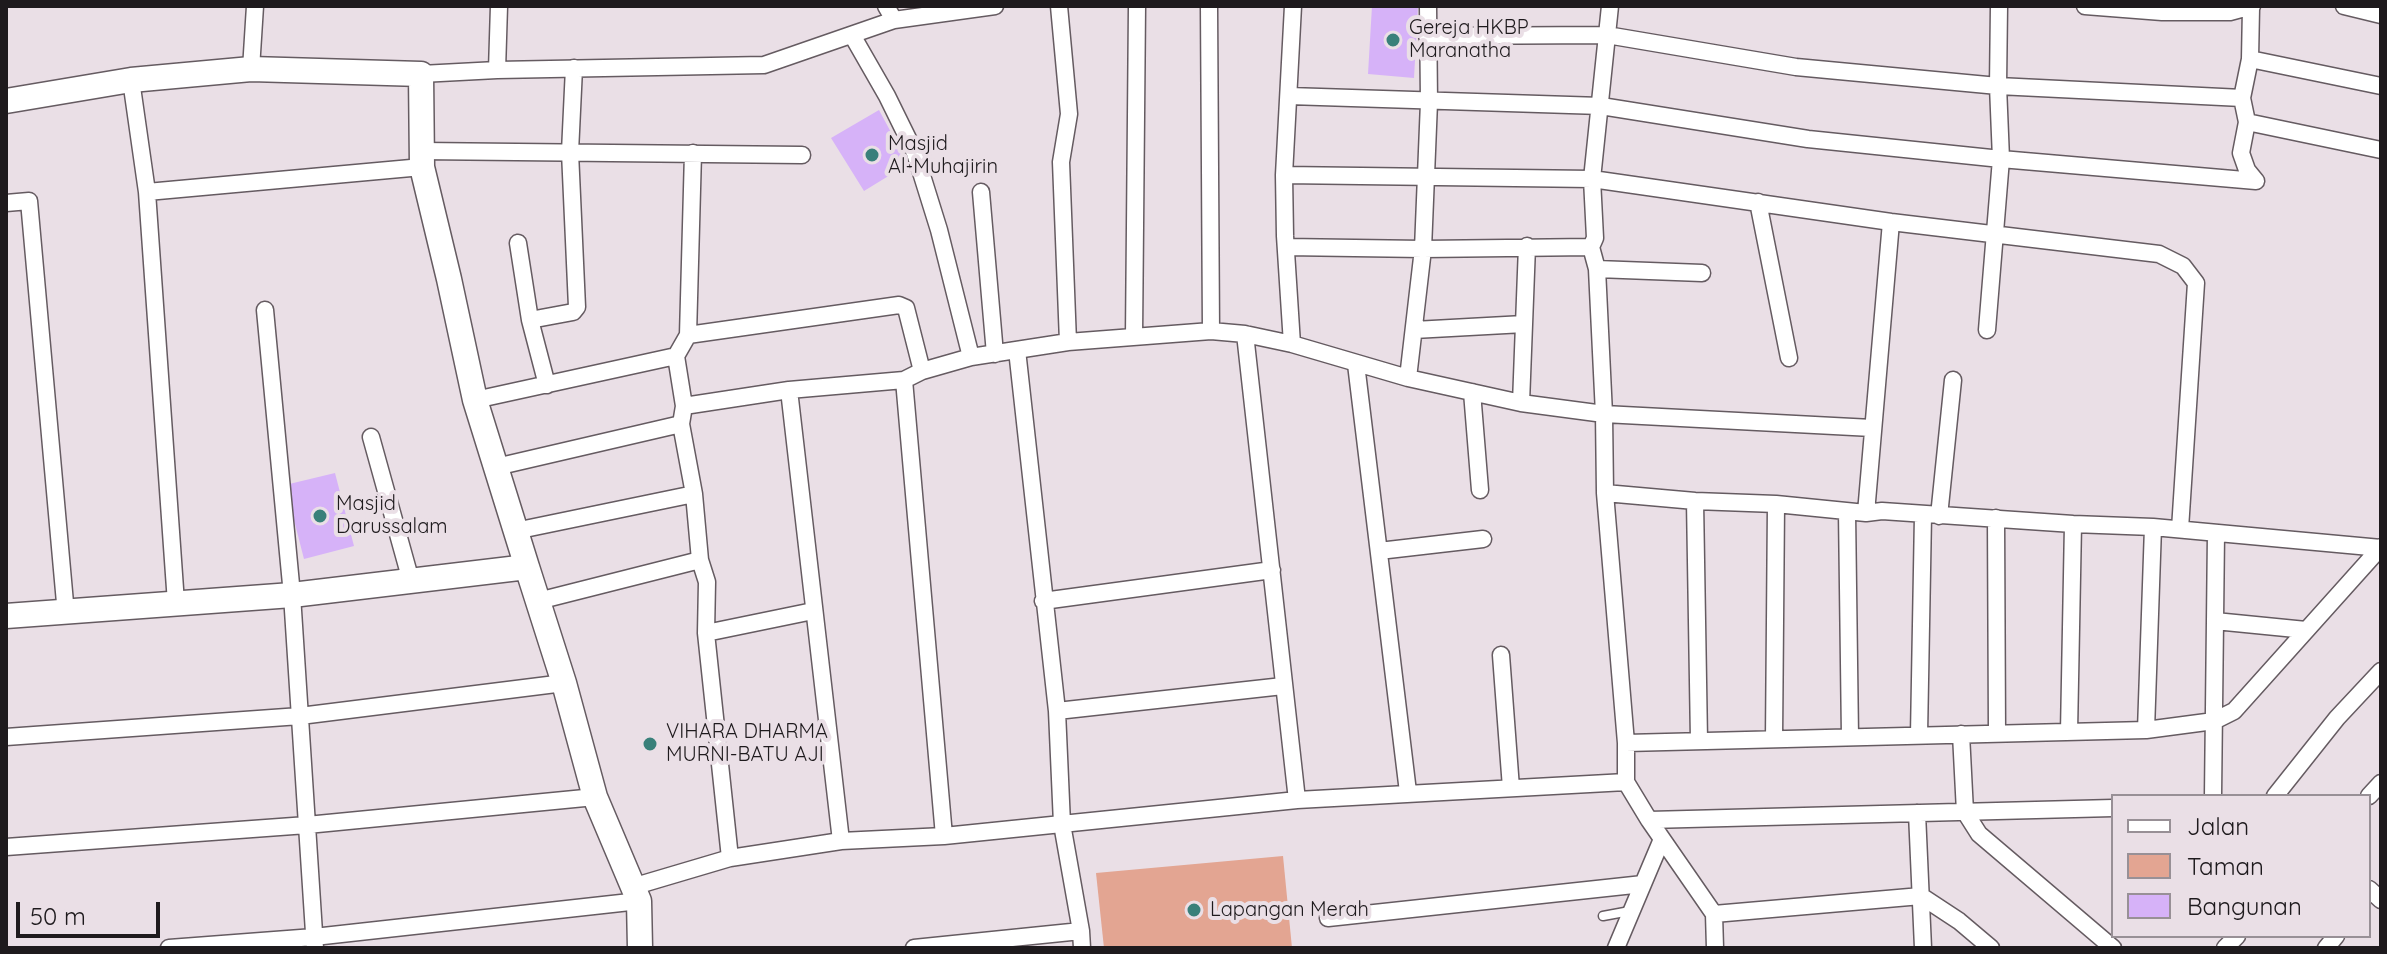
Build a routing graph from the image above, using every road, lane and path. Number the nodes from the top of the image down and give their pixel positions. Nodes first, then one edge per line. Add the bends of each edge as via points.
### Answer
1 (255, 6) edge
2 (499, 6) edge
3 (995, 6) edge
4 (1059, 6) edge
5 (1137, 6) edge
6 (1209, 6) edge
7 (1293, 6) edge
8 (1428, 6) edge
9 (1610, 6) edge
10 (1999, 6) edge
11 (2085, 6) edge
12 (2344, 6) edge
13 (2252, 7) edge
14 (952, 9) edge
15 (890, 13) edge
16 (2381, 15) edge
17 (852, 35) junction
18 (1607, 35) junction
19 (1427, 36) junction
20 (2250, 59) junction
21 (574, 68) junction
22 (251, 69) junction
23 (497, 70) junction
24 (421, 74) junction
25 (131, 80) junction
26 (1998, 86) junction
27 (2381, 86) edge
28 (1289, 96) junction
29 (2242, 98) junction
30 (6, 101) edge
31 (1429, 102) junction
32 (1601, 106) junction
33 (2247, 122) junction
34 (2381, 150) edge
35 (570, 152) junction
36 (693, 153) junction
37 (802, 155) dead end
38 (421, 159) junction
39 (2001, 159) junction
40 (1284, 175) junction
41 (1426, 176) junction
42 (1592, 179) junction
43 (147, 192) junction
44 (981, 192) dead end
45 (1758, 202) junction
46 (6, 203) edge
47 (1891, 222) junction
48 (1995, 235) junction
49 (518, 243) dead end
50 (1527, 246) junction
51 (1286, 247) junction
52 (1591, 247) junction
53 (1423, 249) junction
54 (1597, 269) junction
55 (1702, 273) dead end
56 (265, 310) dead end
57 (530, 320) junction
58 (1524, 324) junction
59 (1414, 330) junction
60 (1987, 330) dead end
61 (1211, 331) junction
62 (1245, 334) junction
63 (688, 335) junction
64 (1134, 336) junction
65 (1068, 342) junction
66 (1292, 344) junction
67 (1017, 350) junction
68 (995, 354) junction
69 (676, 356) junction
70 (971, 357) junction
71 (1789, 358) dead end
72 (1356, 364) junction
73 (922, 371) junction
74 (1408, 378) junction
75 (904, 380) junction
76 (1953, 380) dead end
77 (547, 385) junction
78 (789, 390) junction
79 (1472, 392) junction
80 (475, 400) junction
81 (1521, 403) junction
82 (684, 406) junction
83 (1604, 414) junction
84 (681, 424) junction
85 (1872, 428) junction
86 (371, 437) dead end
87 (496, 467) junction
88 (1480, 490) dead end
89 (1605, 493) junction
90 (694, 494) junction
91 (1695, 501) junction
92 (1776, 504) junction
93 (1847, 512) junction
94 (1866, 513) junction
95 (1931, 515) junction
96 (1996, 518) junction
97 (2073, 524) junction
98 (2153, 527) junction
99 (2180, 529) junction
100 (515, 531) junction
101 (2216, 533) junction
102 (1483, 539) dead end
103 (2381, 547) edge
104 (1379, 551) junction
105 (700, 560) junction
106 (527, 567) junction
107 (1272, 570) junction
108 (411, 581) junction
109 (292, 595) junction
110 (538, 601) junction
111 (1043, 601) junction
112 (176, 603) junction
113 (813, 611) junction
114 (66, 614) junction
115 (6, 616) edge
116 (2215, 621) junction
117 (2306, 630) junction
118 (706, 633) junction
119 (1501, 655) dead end
120 (2381, 671) edge
121 (564, 683) junction
122 (1283, 686) junction
123 (1057, 711) junction
124 (300, 716) junction
125 (2214, 721) junction
126 (2146, 730) junction
127 (2069, 732) junction
128 (1997, 733) junction
129 (1961, 734) junction
130 (1919, 735) junction
131 (6, 737) edge
132 (1850, 737) junction
133 (1774, 739) junction
134 (1699, 741) junction
135 (1626, 743) junction
136 (1626, 782) junction
137 (1511, 788) junction
138 (1408, 792) junction
139 (2213, 794) edge
140 (2277, 794) edge
141 (595, 797) junction
142 (1297, 800) junction
143 (2111, 808) edge
144 (1965, 812) junction
145 (1917, 813) junction
146 (1649, 820) junction
147 (1062, 824) junction
148 (307, 825) junction
149 (944, 836) junction
150 (1662, 839) junction
151 (841, 841) junction
152 (6, 847) edge
153 (730, 858) junction
154 (1643, 884) junction
155 (636, 894) junction
156 (1921, 896) junction
157 (1633, 910) junction
158 (1714, 914) junction
159 (1603, 916) dead end
160 (1328, 918) dead end
161 (1082, 939) edge
162 (315, 942) edge
163 (169, 948) edge
164 (640, 948) edge
165 (914, 948) edge
166 (1616, 948) edge
167 (1715, 948) edge
168 (1923, 948) edge
169 (1991, 948) edge
170 (2115, 948) edge

1 - 22 street
2 - 23 street
3 - 14 street
4 - 65 street via 1069,114 1061,162
5 - 64 street
6 - 61 street
7 - 28 street
8 - 19 street
9 - 18 street
10 - 26 street
11 - 13 street via 2162,12
12 - 16 street
13 - 20 street
14 - 15 street
15 - 17 street
17 - 21 street via 764,65
17 - 70 street via 915,153
18 - 19 street
18 - 26 street via 1796,67
18 - 32 street
19 - 31 street
20 - 27 street
20 - 29 street
21 - 23 street
21 - 35 street
22 - 24 street
22 - 25 street
23 - 24 street
24 - 38 street
25 - 30 street
25 - 43 street
26 - 29 street
26 - 39 street
28 - 31 street
28 - 40 street
29 - 33 street
31 - 32 street
31 - 41 street
32 - 39 street via 1808,139
32 - 42 street
33 - 34 street
33 - 39 street via 2241,153 2256,181
35 - 36 street
35 - 38 street
35 - 57 street via 577,307
36 - 37 street
36 - 63 street
38 - 43 street
38 - 80 street
39 - 48 street
40 - 41 street
40 - 51 street
41 - 42 street
41 - 53 street
42 - 45 street
42 - 52 street
43 - 112 street
44 - 68 street
45 - 47 street
45 - 71 street
46 - 114 street via 29,201
47 - 48 street
47 - 85 street
48 - 60 street
48 - 99 street via 2159,254 2183,266 2196,283
49 - 57 street
50 - 52 street
50 - 53 street
50 - 58 street
51 - 53 street
51 - 66 street
52 - 54 street
53 - 59 street
54 - 55 street
54 - 83 street
56 - 109 street
57 - 77 street
58 - 59 street
58 - 81 street
59 - 74 street
61 - 62 street
61 - 64 street
62 - 66 street
62 - 107 street
63 - 69 street
63 - 73 street via 899,305 906,308
64 - 65 street
65 - 67 street
66 - 72 street
67 - 68 street
67 - 111 street
68 - 70 street
69 - 77 street
69 - 82 street
70 - 73 street
72 - 74 street
72 - 104 street
73 - 75 street
74 - 79 street
75 - 78 street
75 - 149 street
76 - 95 street
77 - 80 street
78 - 82 street
78 - 113 street
79 - 81 street
79 - 88 street
80 - 87 street
81 - 83 street
82 - 84 street
83 - 85 street
83 - 89 street
84 - 87 street
84 - 90 street
85 - 94 street
86 - 108 street
87 - 100 street
89 - 91 street
89 - 135 street
90 - 100 street
90 - 105 street
91 - 92 street
91 - 134 street
92 - 93 street
92 - 133 street
93 - 94 street
93 - 132 street
94 - 95 street
95 - 96 street
95 - 130 street
96 - 97 street
96 - 128 street
97 - 98 street
97 - 127 street
98 - 99 street
98 - 126 street
99 - 101 street
100 - 106 street
101 - 103 street
101 - 116 street
102 - 104 street
103 - 117 street
104 - 138 street
105 - 110 street
105 - 118 street via 707,582
106 - 108 street
106 - 110 street
107 - 111 street
107 - 122 street
108 - 109 street
109 - 112 street
109 - 124 street
110 - 121 street
111 - 123 street
112 - 114 street
113 - 118 street
113 - 151 street
114 - 115 street
116 - 117 street
116 - 125 street
117 - 125 street via 2234,711
118 - 153 street
119 - 137 street
120 - 140 street
121 - 124 street
121 - 141 street
122 - 123 street
122 - 142 street
123 - 147 street
124 - 131 street
124 - 148 street
125 - 126 street
125 - 139 street
126 - 127 street
127 - 128 street
128 - 129 street
129 - 130 street
129 - 144 street
130 - 132 street
132 - 133 street
133 - 134 street
134 - 135 street
135 - 136 street
136 - 137 street
136 - 146 street
137 - 138 street
138 - 142 street
141 - 148 street
141 - 155 street
142 - 147 street
143 - 144 street
144 - 145 street
144 - 170 street via 1979,834
145 - 146 street
145 - 156 street
146 - 150 street
147 - 149 street
147 - 161 street
148 - 152 street
148 - 162 street
149 - 151 street
150 - 154 street
150 - 158 street
151 - 153 street
153 - 155 street
154 - 157 street
154 - 160 street
155 - 162 street
155 - 164 street
156 - 158 street
156 - 168 street
156 - 169 street
157 - 159 lane
157 - 166 street
158 - 167 street
161 - 165 street
162 - 163 street

